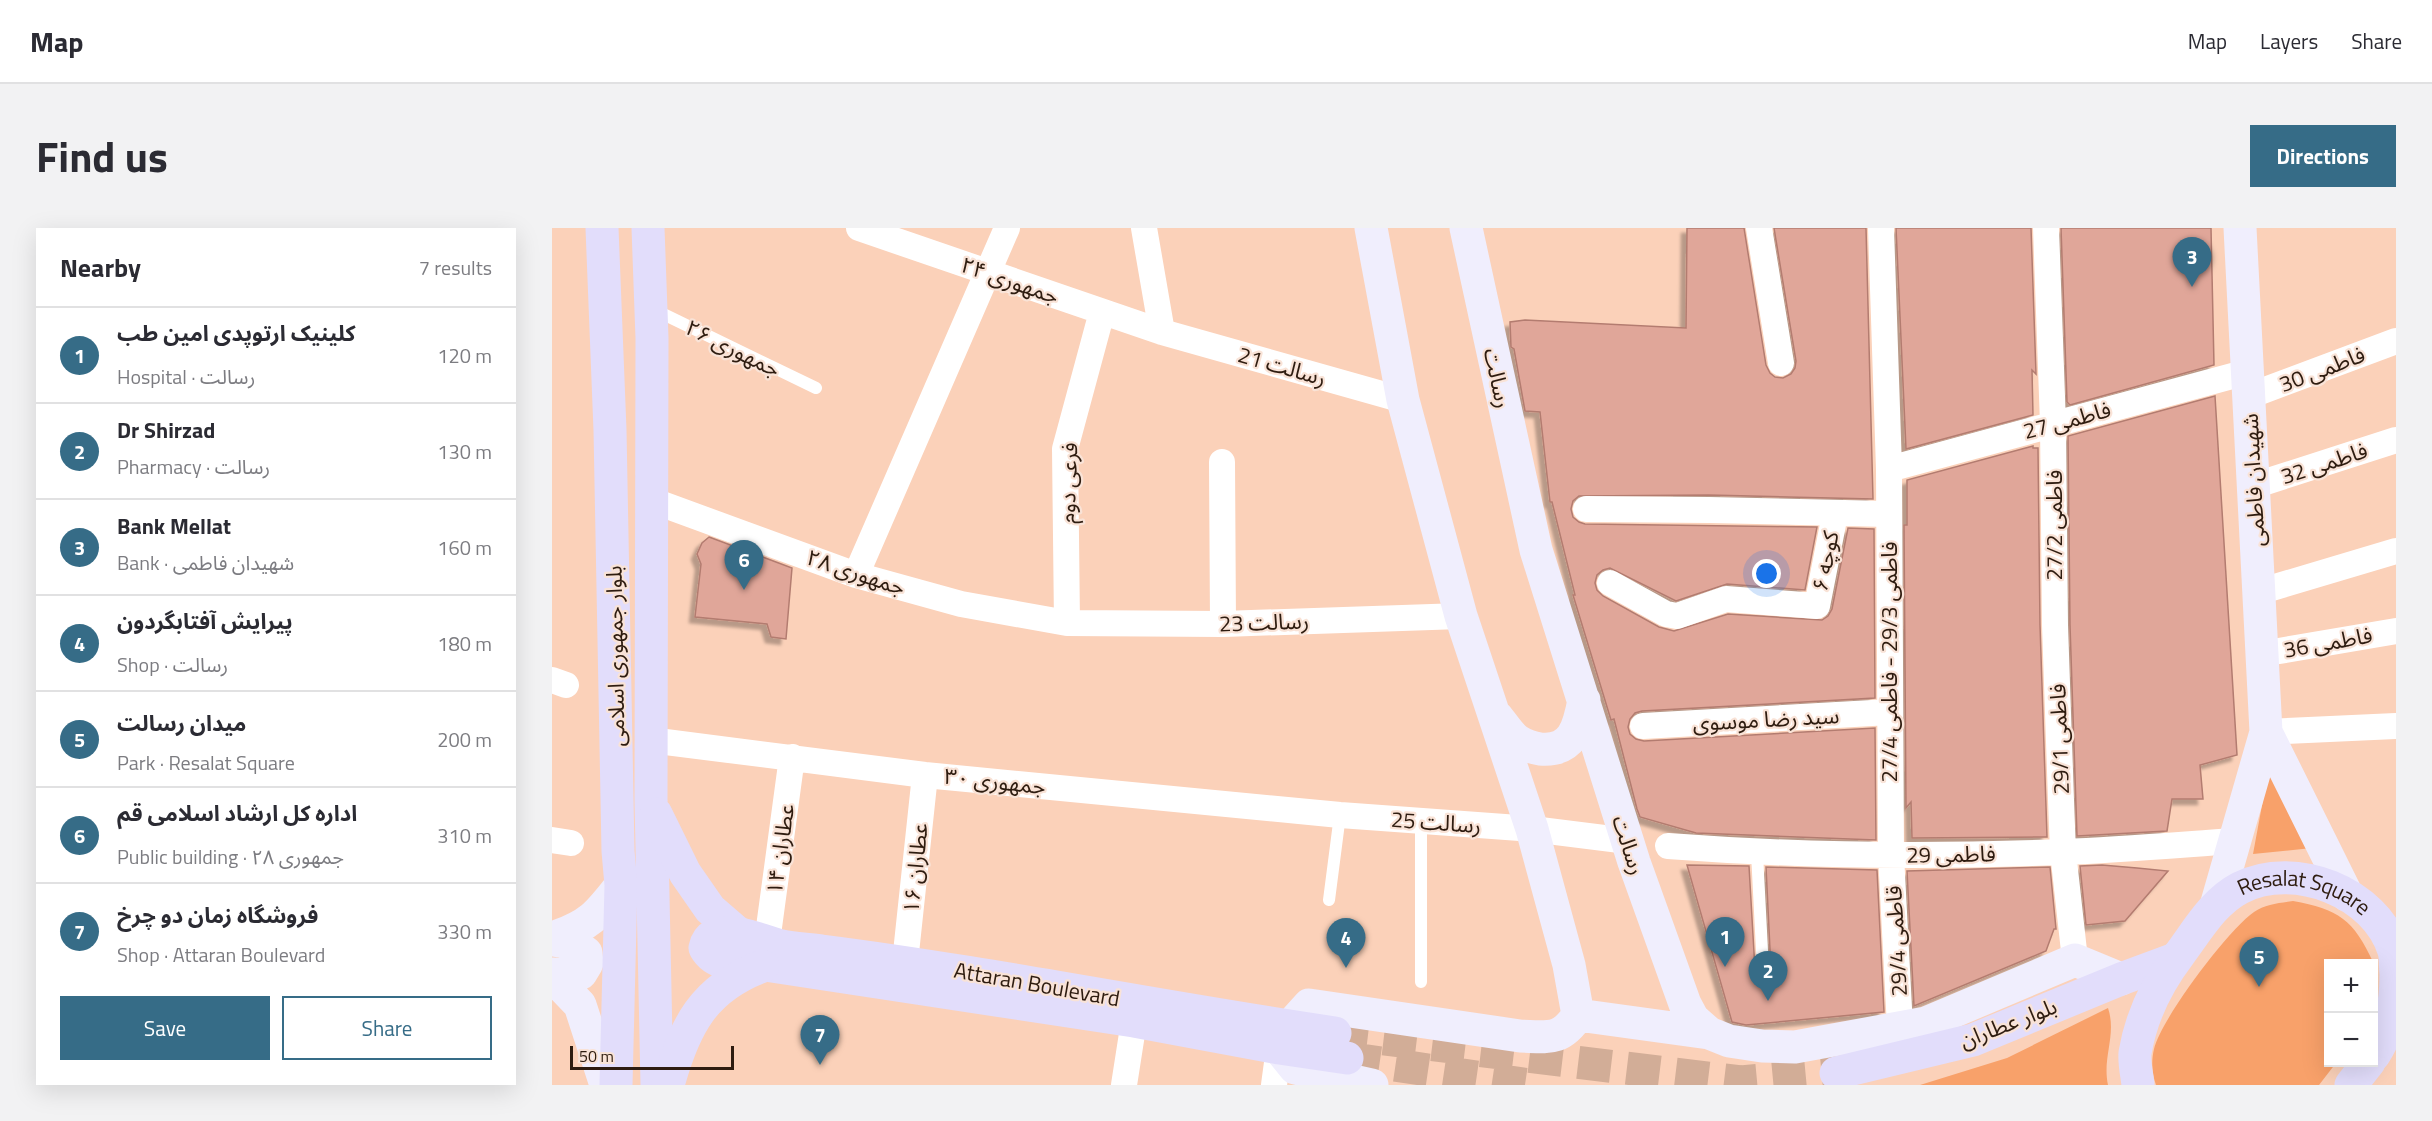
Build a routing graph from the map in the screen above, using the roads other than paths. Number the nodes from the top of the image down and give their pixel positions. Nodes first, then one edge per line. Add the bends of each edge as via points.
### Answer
1 (602, 228) edge
2 (648, 228) edge
3 (859, 228) edge
4 (1007, 228) edge
5 (1144, 228) edge
6 (1371, 228) edge
7 (1466, 228) edge
8 (1759, 228) edge
9 (1881, 228) edge
10 (2046, 228) edge
11 (2240, 228) edge
12 (988, 272) junction
13 (651, 308) junction
14 (1102, 312) junction
15 (1162, 332) junction
16 (2396, 341) edge
17 (1780, 363) dead end
18 (2248, 384) junction
19 (816, 388) dead end
20 (1403, 400) junction
21 (2053, 424) junction
22 (2396, 440) edge
23 (1222, 462) dead end
24 (1889, 470) junction
25 (2253, 486) junction
26 (651, 500) junction
27 (1586, 509) dead end
28 (1834, 514) junction
29 (1888, 514) junction
30 (2396, 551) edge
31 (856, 575) junction
32 (1610, 583) dead end
33 (2258, 589) junction
34 (1461, 616) junction
35 (1067, 623) junction
36 (1223, 624) junction
37 (2055, 626) joint
38 (2396, 631) edge
39 (2261, 651) junction
40 (1584, 700) junction
41 (1890, 712) junction
42 (1494, 713) junction
43 (1642, 726) dead end
44 (2396, 726) edge
45 (2266, 732) junction
46 (651, 740) junction
47 (792, 757) junction
48 (925, 775) junction
49 (651, 801) junction
50 (1341, 816) junction
51 (1421, 821) junction
52 (1532, 829) junction
53 (1628, 841) junction
54 (2235, 841) junction
55 (1668, 846) dead end
56 (2063, 852) junction
57 (1757, 853) junction
58 (1891, 855) junction
59 (621, 895) junction
60 (1329, 900) dead end
61 (652, 905) junction
62 (2216, 906) junction
63 (2372, 909) edge
64 (552, 939) edge
65 (757, 947) junction
66 (2175, 959) junction
67 (2075, 960) junction
68 (905, 962) junction
69 (1763, 970) dead end
70 (552, 975) edge
71 (2121, 978) junction
72 (1421, 982) dead end
73 (1578, 1015) junction
74 (1134, 1021) junction
75 (1900, 1027) junction
76 (1709, 1033) junction
77 (1284, 1037) junction
78 (1341, 1045) tunnel mouth
79 (2378, 1049) edge
80 (2364, 1067) edge
81 (2372, 1067) edge
82 (1836, 1073) tunnel mouth
83 (606, 1085) edge
84 (616, 1085) edge
85 (657, 1085) edge
86 (668, 1085) edge
87 (1124, 1085) edge
88 (1274, 1085) edge
89 (1372, 1085) tunnel mouth
90 (2138, 1085) edge
91 (2351, 1085) edge
92 (2366, 1085) edge

1 - 59 main road, بلوار جمهوری اسلامی
2 - 13 main road, بلوار جمهوری اسلامی
3 - 12 street, جمهوری ۲۴
4 - 12 street
5 - 15 street
6 - 20 street
7 - 40 street, رسالت via 1536,550
8 - 17 street
9 - 24 street, فاطمی 29/3 - فاطمی 27/4
10 - 21 street, فاطمی 27/2
11 - 18 street, شهیدان فاطمی
12 - 14 street, جمهوری ۲۴
12 - 31 street
13 - 19 lane, جمهوری ۲۶
13 - 26 main road, بلوار جمهوری اسلامی
14 - 15 street, جمهوری ۲۴
14 - 35 street, فرعی دوم via 1065,449
15 - 20 street, رسالت 21
16 - 18 street, فاطمی 30
18 - 21 street, فاطمی 27
18 - 25 street, شهیدان فاطمی
20 - 34 street
21 - 24 street, فاطمی 27
21 - 37 street, فاطمی 27/2
22 - 25 street, فاطمی 32
23 - 36 street
24 - 29 street, فاطمی 29/3 - فاطمی 27/4
25 - 33 street, شهیدان فاطمی
26 - 31 street, جمهوری ۲۸
26 - 46 main road, بلوار جمهوری اسلامی
27 - 28 street
28 - 29 street
28 - 32 street, کوچه ۶ via 1817,606 1726,599 1677,616 1666,614
29 - 41 street, فاطمی 29/3 - فاطمی 27/4
30 - 33 street
31 - 35 street, جمهوری ۲۸ via 961,604
33 - 39 street, شهیدان فاطمی
34 - 36 street, رسالت 23
34 - 42 street
35 - 36 street, رسالت 23
37 - 56 street, فاطمی 29/1
38 - 39 street, فاطمی 36
39 - 45 street, شهیدان فاطمی
40 - 42 street via 1580,723 1570,740 1552,750 1518,741
40 - 53 street, رسالت
41 - 43 street, سید رضا موسوی
41 - 58 street, فاطمی 29/3 - فاطمی 27/4
42 - 52 street
44 - 45 street
45 - 54 street
45 - 63 street
46 - 47 street, جمهوری ۳۰
46 - 49 main road, بلوار جمهوری اسلامی
47 - 48 street, جمهوری ۳۰
47 - 65 street, عطاران ۱۴
48 - 50 street, جمهوری ۳۰
48 - 68 street, عطاران ۱۶
49 - 61 main road, بلوار جمهوری اسلامی
49 - 65 main road via 685,873 710,909
50 - 51 street, رسالت 25
50 - 60 lane
51 - 52 street, رسالت 25
51 - 72 lane
52 - 53 street, رسالت 25
52 - 73 street via 1569,965
53 - 76 street, رسالت via 1684,1004
54 - 56 street, فاطمی 29
54 - 62 street
55 - 57 street, فاطمی 29
56 - 58 street, فاطمی 29
56 - 67 street, فاطمی 29/1
57 - 58 street, فاطمی 29
57 - 69 lane
58 - 75 street, قاطمی 29/4
59 - 61 main road via 627,931 639,938
59 - 64 street via 589,923
59 - 84 main road, بلوار جمهوری اسلامی
61 - 85 main road, بلوار جمهوری اسلامی
62 - 63 main road, Resalat Square via 2240,888 2265,879 2291,878 2316,882
62 - 66 main road, Resalat Square
63 - 79 main road, Resalat Square via 2395,953 2396,1003
64 - 70 street via 580,948 586,953 587,963 581,972
65 - 68 main road, Attaran Boulevard via 783,946
65 - 74 main road, Attaran Boulevard
65 - 86 main road via 739,975 714,993 685,1035
66 - 71 main road, بلوار عطاران
66 - 90 main road, Resalat Square via 2153,993 2142,1029 2135,1055
67 - 71 street
67 - 75 street, رسالت via 1926,1023
68 - 77 main road, Attaran Boulevard
70 - 83 street via 580,1005
71 - 82 main road, بلوار عطاران via 1973,1040
73 - 76 street
73 - 77 street via 1569,1029 1555,1037 1520,1036 1309,1005
74 - 77 main road, Attaran Boulevard
74 - 87 street
75 - 76 street, رسالت via 1796,1047 1729,1041
77 - 78 main road, Attaran Boulevard
77 - 88 street
77 - 89 street via 1295,1068
80 - 91 main road, Resalat Square
81 - 92 main road

